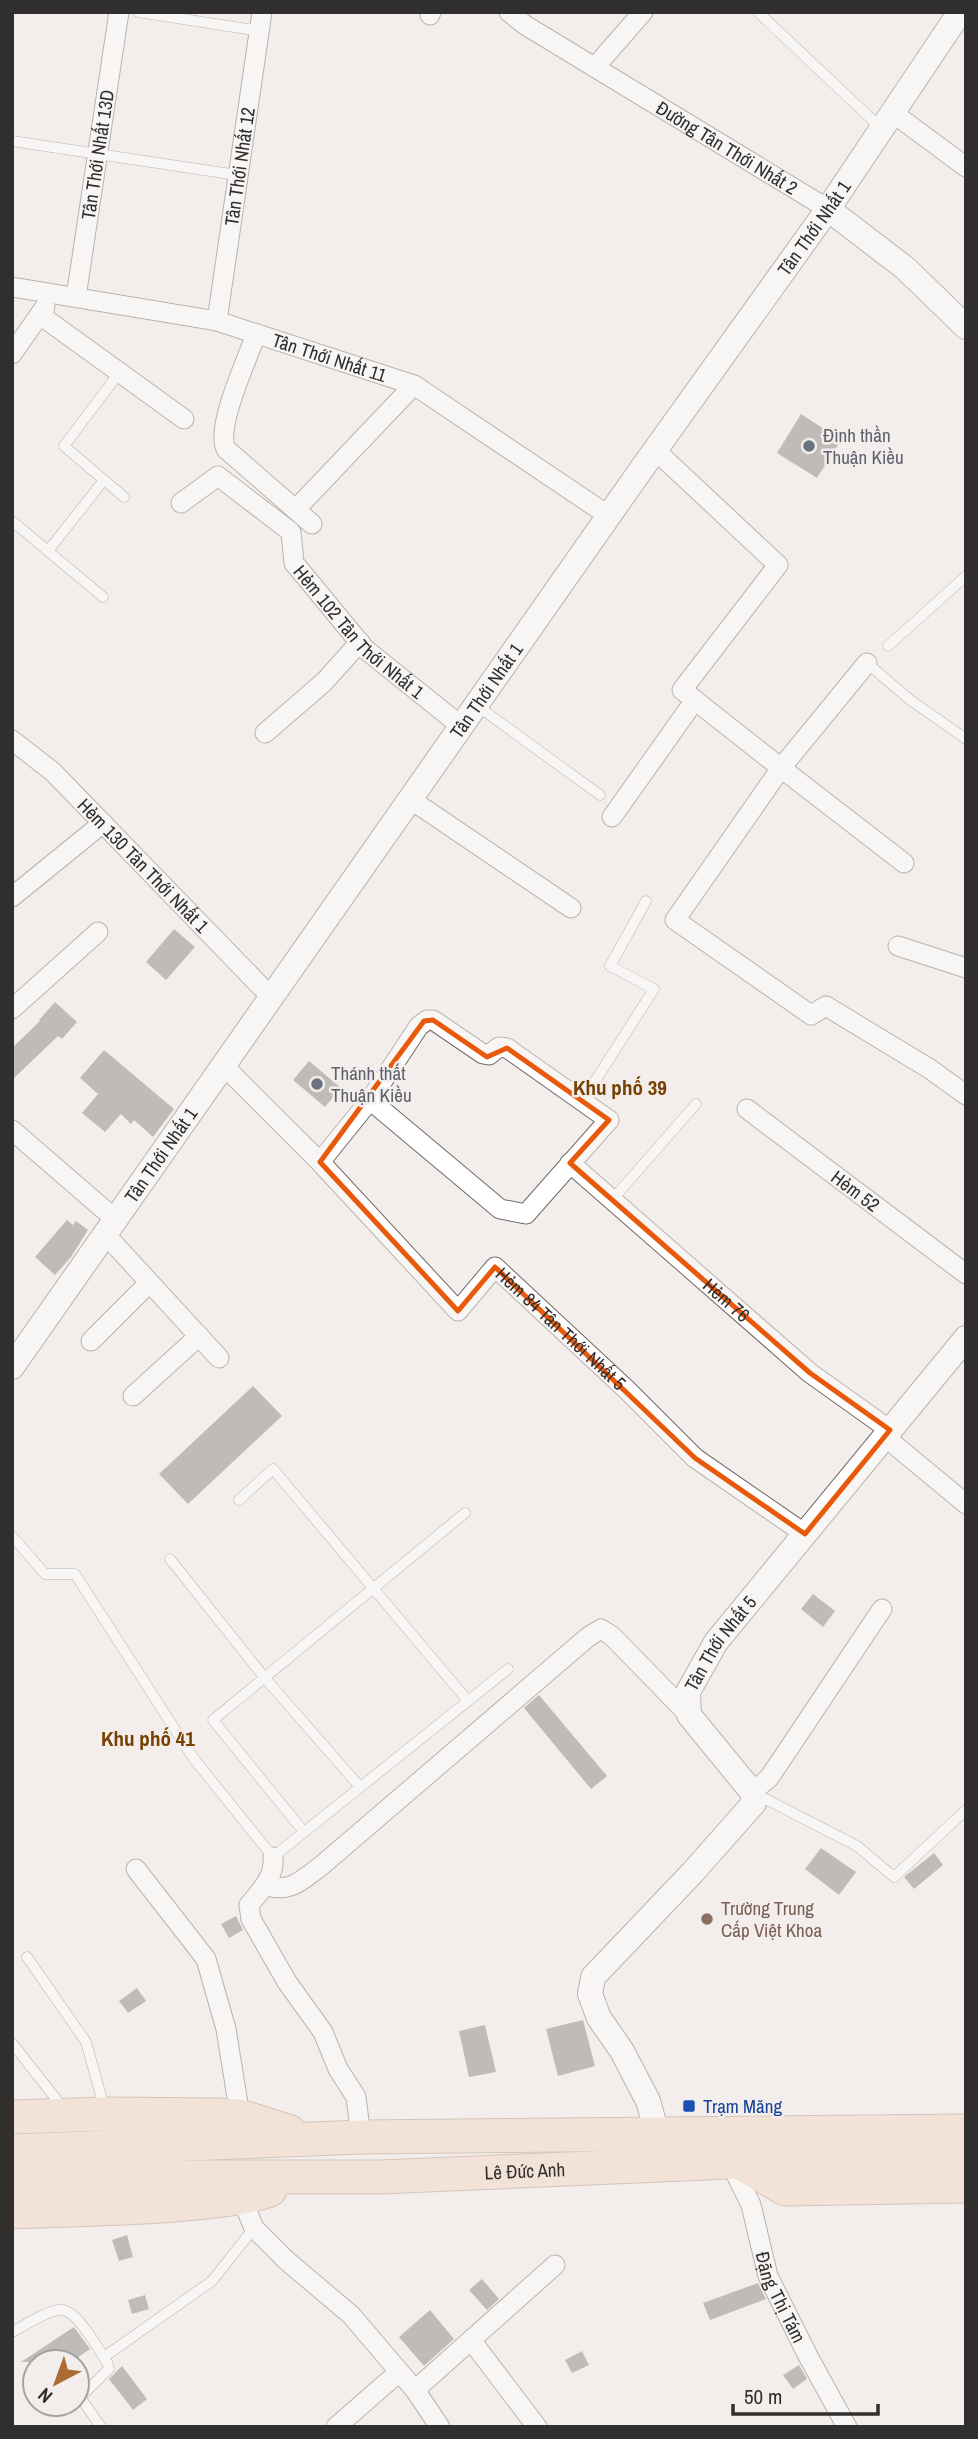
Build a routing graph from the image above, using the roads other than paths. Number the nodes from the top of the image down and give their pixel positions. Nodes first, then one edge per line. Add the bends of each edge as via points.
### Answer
1 (119, 12) edge
2 (138, 12) edge
3 (509, 12) edge
4 (643, 12) edge
5 (758, 12) edge
6 (960, 12) edge
7 (261, 22) edge
8 (595, 67) junction
9 (887, 121) junction
10 (12, 141) edge
11 (97, 153) junction
12 (966, 167) edge
13 (237, 175) junction
14 (828, 209) junction
15 (12, 287) edge
16 (54, 294) junction
17 (76, 297) junction
18 (40, 315) junction
19 (216, 321) junction
20 (966, 327) edge
21 (256, 334) junction
22 (12, 354) edge
23 (119, 373) junction
24 (414, 384) junction
25 (184, 419) dead end
26 (655, 450) junction
27 (104, 480) junction
28 (124, 497) dead end
29 (181, 503) dead end
30 (296, 509) junction
31 (609, 516) junction
32 (13, 522) edge
33 (312, 524) dead end
34 (48, 551) junction
35 (966, 576) edge
36 (103, 597) dead end
37 (360, 642) junction
38 (888, 646) dead end
39 (867, 663) joint
40 (695, 700) junction
41 (476, 705) junction
42 (461, 726) junction
43 (265, 733) dead end
44 (966, 738) edge
45 (12, 740) edge
46 (781, 768) junction
47 (600, 795) dead end
48 (410, 799) junction
49 (612, 817) dead end
50 (103, 823) junction
51 (904, 863) dead end
52 (12, 897) edge
53 (646, 901) dead end
54 (571, 908) dead end
55 (99, 932) dead end
56 (898, 946) dead end
57 (966, 968) edge
58 (271, 997) junction
59 (12, 1009) edge
60 (223, 1065) junction
61 (966, 1095) edge
62 (370, 1100) junction
63 (583, 1100) junction
64 (696, 1104) dead end
65 (747, 1109) dead end
66 (12, 1130) edge
67 (320, 1162) junction
68 (570, 1163) junction
69 (612, 1200) junction
70 (110, 1226) junction
71 (966, 1274) edge
72 (149, 1283) junction
73 (199, 1336) junction
74 (966, 1338) edge
75 (91, 1341) dead end
76 (219, 1357) dead end
77 (12, 1367) edge
78 (133, 1396) dead end
79 (887, 1433) junction
80 (239, 1500) dead end
81 (966, 1504) edge
82 (465, 1513) dead end
83 (805, 1534) junction
84 (12, 1536) edge
85 (170, 1559) dead end
86 (374, 1587) junction
87 (882, 1609) dead end
88 (508, 1670) dead end
89 (264, 1678) junction
90 (468, 1701) junction
91 (690, 1715) junction
92 (360, 1787) junction
93 (752, 1792) junction
94 (966, 1810) edge
95 (304, 1832) junction
96 (273, 1857) junction
97 (136, 1869) dead end
98 (265, 1885) junction
99 (27, 1957) dead end
100 (12, 2043) edge
101 (966, 2112) edge
102 (106, 2114) junction
103 (69, 2115) junction
104 (240, 2116) junction
105 (12, 2117) edge
106 (966, 2131) edge
107 (672, 2133) junction
108 (361, 2137) junction
109 (312, 2139) junction
110 (12, 2151) edge
111 (162, 2162) junction
112 (736, 2162) junction
113 (966, 2162) edge
114 (307, 2178) junction
115 (12, 2181) edge
116 (966, 2186) edge
117 (12, 2212) edge
118 (248, 2213) junction
119 (555, 2265) dead end
120 (12, 2332) edge
121 (471, 2340) junction
122 (104, 2357) junction
123 (399, 2372) junction
124 (415, 2390) junction
125 (101, 2427) edge
126 (335, 2427) edge
127 (440, 2427) edge
128 (537, 2427) edge
129 (847, 2427) edge

1 - 11 street, Tân Thới Nhất 13D
2 - 7 lane
3 - 8 street, Đường Tân Thới Nhất 2
4 - 8 street
5 - 9 lane
6 - 9 street, Tân Thới Nhất 1
7 - 13 street, Tân Thới Nhất 12
8 - 14 street, Đường Tân Thới Nhất 2
9 - 12 street
9 - 14 street, Tân Thới Nhất 1
10 - 11 lane
11 - 13 lane
11 - 17 street, Tân Thới Nhất 13D
13 - 19 street, Tân Thới Nhất 12
14 - 20 street, Đường Tân Thới Nhất 2 via 905,268
14 - 26 street, Tân Thới Nhất 1
15 - 16 street, Tân Thới Nhất 11
16 - 17 street, Tân Thới Nhất 11
16 - 18 street
17 - 19 street, Tân Thới Nhất 11
18 - 22 street
18 - 23 street
19 - 21 street, Tân Thới Nhất 11
21 - 24 street, Tân Thới Nhất 11
21 - 30 street via 227,416 223,442
23 - 25 street
23 - 27 lane via 64,446
24 - 30 street
24 - 31 street, Tân Thới Nhất 11
26 - 31 street, Tân Thới Nhất 1
26 - 40 street via 778,565 682,690
27 - 28 lane
27 - 34 lane
29 - 37 street, Hẻm 102 Tân Thới Nhất 1 via 218,476 291,532 295,563
30 - 33 street
31 - 41 street, Tân Thới Nhất 1
32 - 34 lane
34 - 36 lane
35 - 38 lane
37 - 42 street, Hẻm 102 Tân Thới Nhất 1
37 - 43 street via 322,684
39 - 44 lane
39 - 46 street
40 - 46 street
40 - 49 street
41 - 42 street, Tân Thới Nhất 1
41 - 47 lane
42 - 48 street, Tân Thới Nhất 1
45 - 50 street, Hẻm 130 Tân Thới Nhất 1 via 53,772
46 - 51 street
46 - 61 street via 675,920 811,1015 826,1006
48 - 54 street
48 - 58 street, Tân Thới Nhất 1
50 - 52 street
50 - 58 street, Hẻm 130 Tân Thới Nhất 1
53 - 63 lane via 610,966 654,989
55 - 59 street
56 - 57 street
58 - 60 street, Tân Thới Nhất 1
60 - 67 street, Hẻm 84 Tân Thới Nhất 5
60 - 70 street, Tân Thới Nhất 1
62 - 63 street via 419,1026 433,1020 482,1054 508,1048
62 - 67 street
62 - 68 street via 500,1209 526,1214
63 - 68 street via 608,1120
64 - 69 lane
65 - 71 street, Hẻm 52
66 - 70 street
67 - 83 street, Hẻm 84 Tân Thới Nhất 5 via 458,1311 495,1267 695,1458
68 - 69 street, Hẻm 76
69 - 79 street, Hẻm 76 via 810,1373
70 - 72 street
70 - 77 street, Tân Thới Nhất 1
72 - 73 street
72 - 75 street
73 - 76 street
73 - 78 street
74 - 79 street, Tân Thới Nhất 5
79 - 81 street, Hẻm 76
79 - 83 street, Tân Thới Nhất 5
80 - 86 lane via 273,1469
82 - 86 lane
83 - 91 street, Tân Thới Nhất 5 via 716,1642 688,1692
84 - 96 lane via 45,1574 75,1574 194,1759
85 - 89 lane
86 - 89 lane
86 - 90 lane
87 - 93 street via 769,1778
88 - 90 lane
89 - 92 lane
89 - 95 lane via 213,1720
90 - 92 lane
91 - 93 street, Tân Thới Nhất 5
91 - 98 street via 601,1629 321,1866 295,1885 278,1890
92 - 95 lane
93 - 94 lane via 857,1846 894,1877
93 - 107 street via 754,1802 593,1977 590,1994 599,2018
95 - 96 lane
96 - 98 street via 274,1867
97 - 104 street via 206,1959 226,2029
98 - 108 street via 249,1906 251,1919 323,2032 356,2097
99 - 102 lane via 86,2042
100 - 103 lane
101 - 107 highway, Lê Đức Anh via 727,2111
102 - 103 highway, Lê Đức Anh
102 - 104 highway, Lê Đức Anh
103 - 105 highway, Lê Đức Anh
104 - 109 highway, Lê Đức Anh
106 - 107 highway, Lê Đức Anh
107 - 108 highway, Lê Đức Anh
108 - 109 highway, Lê Đức Anh
109 - 111 highway, Lê Đức Anh
110 - 111 highway
111 - 114 highway, Lê Đức Anh
111 - 115 highway
112 - 113 highway, Lê Đức Anh
112 - 114 highway, Lê Đức Anh
112 - 116 highway via 785,2189
112 - 129 street, Đặng Thị Tám via 768,2276
114 - 118 highway, Lê Đức Anh
117 - 118 highway, Lê Đức Anh
118 - 122 lane via 212,2281
118 - 123 street via 286,2260 351,2315
119 - 121 street
120 - 122 lane via 59,2309 70,2312
121 - 124 street
121 - 128 street
122 - 125 lane via 109,2369 80,2397
123 - 124 street
123 - 126 street
124 - 127 street

